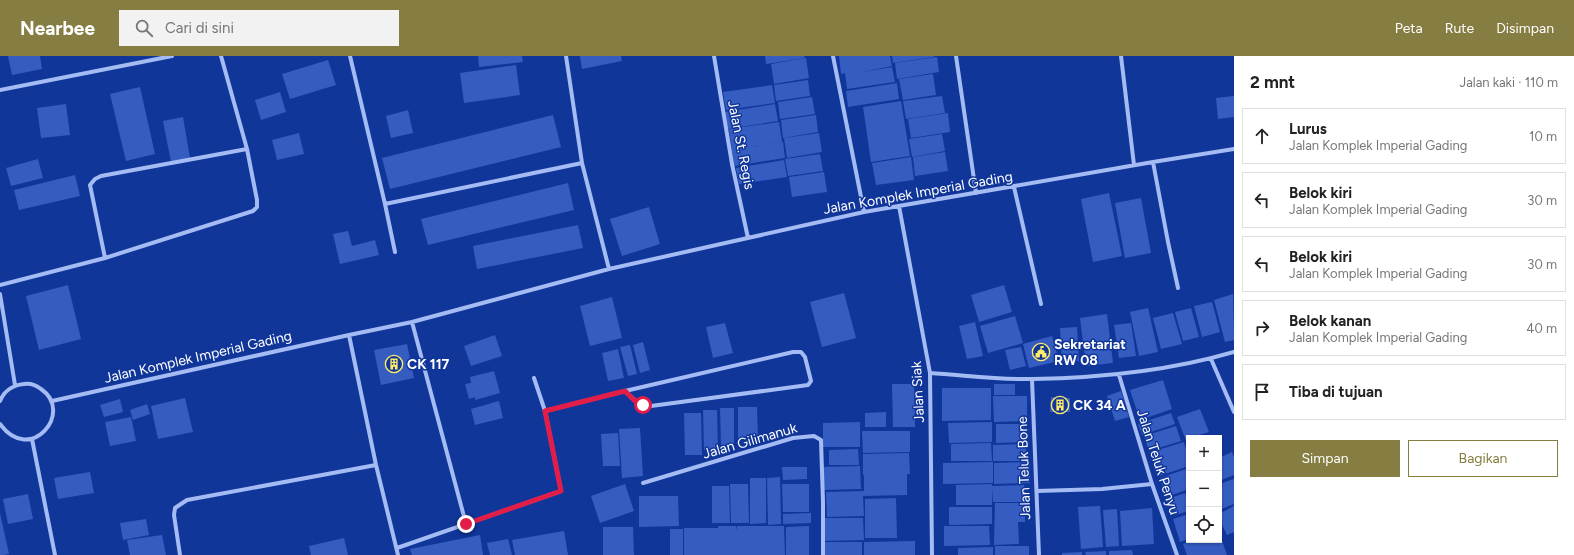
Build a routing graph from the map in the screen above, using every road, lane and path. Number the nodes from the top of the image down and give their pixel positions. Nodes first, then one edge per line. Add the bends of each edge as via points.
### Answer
1 (172, 56) edge
2 (221, 56) edge
3 (350, 56) edge
4 (566, 56) edge
5 (714, 56) edge
6 (832, 56) edge
7 (956, 56) edge
8 (1121, 56) edge
9 (0, 90) edge
10 (247, 149) junction
11 (1234, 149) edge
12 (1154, 162) junction
13 (582, 163) junction
14 (1134, 165) junction
15 (1014, 187) junction
16 (976, 193) junction
17 (385, 204) junction
18 (899, 206) junction
19 (864, 212) junction
20 (748, 238) junction
21 (395, 252) dead end
22 (105, 258) junction
23 (609, 269) junction
24 (0, 285) edge
25 (1178, 288) dead end
26 (0, 294) edge
27 (1, 302) edge
28 (1041, 304) dead end
29 (412, 322) junction
30 (349, 335) junction
31 (1234, 352) edge
32 (1211, 359) junction
33 (930, 373) junction
34 (1119, 375) junction
35 (534, 378) dead end
36 (1032, 379) junction
37 (15, 385) junction
38 (625, 391) junction
39 (0, 401) edge
40 (52, 401) junction
41 (545, 411) junction
42 (1234, 412) edge
43 (0, 424) edge
44 (32, 439) junction
45 (376, 465) junction
46 (643, 483) dead end
47 (1152, 484) junction
48 (1036, 491) junction
49 (466, 524) junction
50 (397, 548) junction
51 (55, 555) edge
52 (180, 555) edge
53 (398, 555) edge
54 (823, 555) edge
55 (932, 555) edge
56 (1039, 555) edge
57 (1177, 555) edge

1 - 9 street
2 - 10 street
3 - 17 street
4 - 13 street
5 - 20 street, Jalan St. Regis via 732,164
6 - 19 street
7 - 16 street
8 - 14 street
10 - 22 street via 257,200 257,206 253,211
10 - 22 street via 95,179 90,185
11 - 12 street, Jalan Komplek Imperial Gading
12 - 14 street, Jalan Komplek Imperial Gading
12 - 25 street
13 - 17 street
13 - 23 street
14 - 15 street, Jalan Komplek Imperial Gading
15 - 16 street, Jalan Komplek Imperial Gading
15 - 28 street
16 - 18 street, Jalan Komplek Imperial Gading
17 - 21 street
18 - 19 street, Jalan Komplek Imperial Gading
18 - 33 street, Jalan Siak
19 - 20 street, Jalan Komplek Imperial Gading
20 - 23 street, Jalan Komplek Imperial Gading
22 - 24 street
23 - 29 street, Jalan Komplek Imperial Gading
26 - 27 street
27 - 37 street
29 - 30 street, Jalan Komplek Imperial Gading
29 - 49 street
30 - 40 street, Jalan Komplek Imperial Gading
30 - 45 street
31 - 32 street
32 - 34 street
32 - 42 street
33 - 36 street
33 - 55 street, Jalan Siak
34 - 36 street
34 - 47 street, Jalan Teluk Penyu
35 - 41 street
36 - 48 street, Jalan Teluk Bone
37 - 39 street via 3,394
37 - 40 street via 26,383 37,386 46,392
38 - 38 street via 801,352 805,357 811,381 808,385 651,406 634,400
38 - 41 street
40 - 44 street via 53,417 46,432
41 - 49 street via 561,491
43 - 44 street via 7,433 18,439
44 - 51 street
45 - 50 street
45 - 52 street via 186,500 175,508 174,515
46 - 54 street, Jalan Gilimanuk via 793,438 814,436 821,440
47 - 48 street
47 - 57 street, Jalan Teluk Penyu
48 - 56 street, Jalan Teluk Bone
49 - 50 street
50 - 53 street

